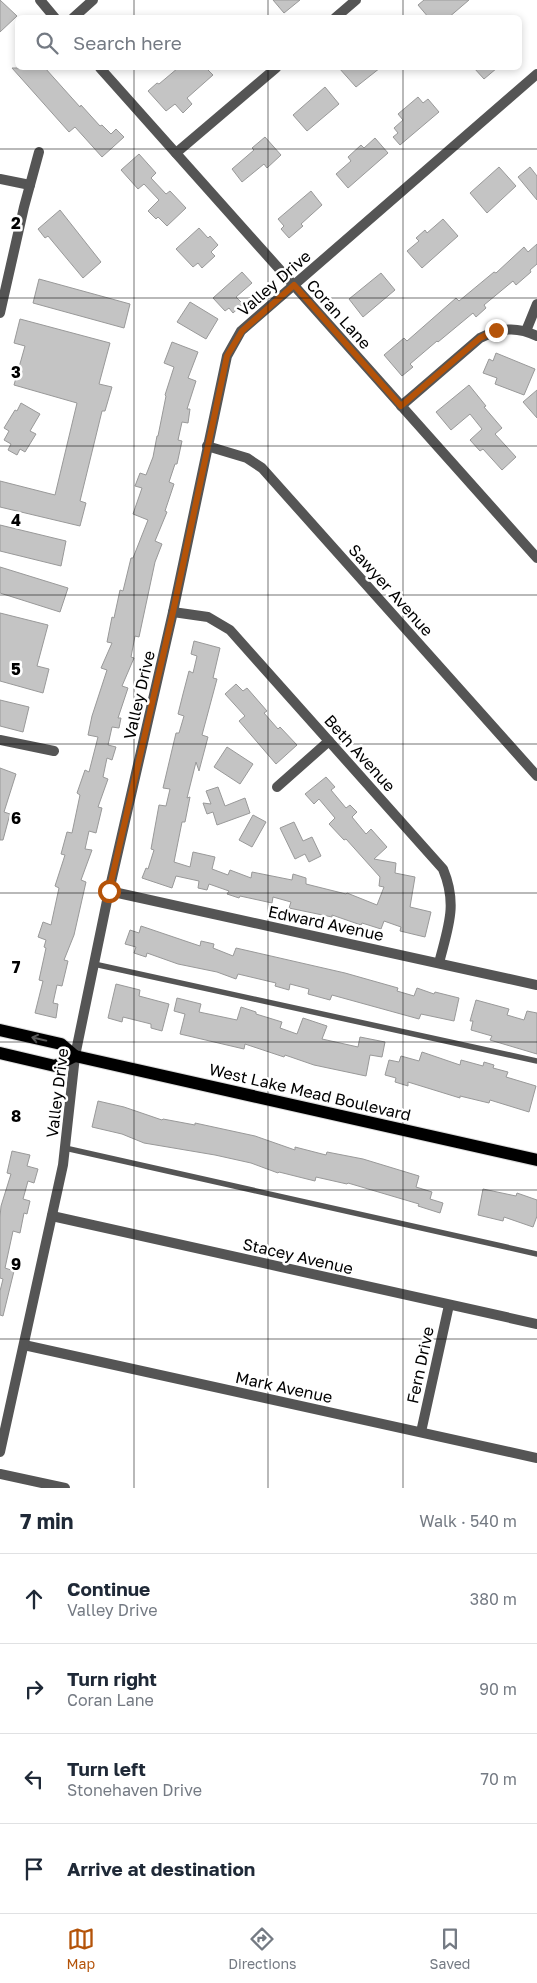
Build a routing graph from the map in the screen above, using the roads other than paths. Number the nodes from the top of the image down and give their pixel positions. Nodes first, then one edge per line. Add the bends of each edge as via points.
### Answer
1 (40, 0) edge
2 (93, 0) edge
3 (356, 0) edge
4 (52, 15) edge
5 (76, 15) edge
6 (338, 15) edge
7 (102, 70) edge
8 (274, 70) edge
9 (537, 74) edge
10 (39, 152) dead end
11 (176, 153) junction
12 (0, 179) edge
13 (30, 185) junction
14 (294, 285) junction
15 (537, 304) edge
16 (0, 313) edge
17 (526, 331) junction
18 (537, 336) edge
19 (401, 406) junction
20 (207, 446) junction
21 (537, 558) edge
22 (173, 612) junction
23 (0, 740) edge
24 (329, 741) junction
25 (54, 751) dead end
26 (537, 776) edge
27 (277, 787) dead end
28 (109, 891) junction
29 (438, 963) junction
30 (94, 964) junction
31 (537, 985) edge
32 (0, 1030) edge
33 (0, 1053) edge
34 (75, 1056) junction
35 (537, 1061) edge
36 (65, 1148) junction
37 (537, 1160) edge
38 (52, 1216) junction
39 (537, 1254) edge
40 (449, 1304) junction
41 (537, 1324) edge
42 (24, 1345) junction
43 (421, 1432) junction
44 (0, 1452) edge
45 (537, 1458) edge
46 (0, 1474) edge
47 (65, 1488) edge

1 - 4 street
2 - 5 street
3 - 6 street
7 - 11 street, Coran Lane
8 - 11 street
9 - 14 street, Valley Drive
10 - 13 street
11 - 14 street, Coran Lane
12 - 13 street
13 - 16 street
14 - 19 street, Coran Lane
14 - 20 street, Valley Drive via 242,331 227,356
15 - 17 street
17 - 18 street
17 - 19 street via 496,330 480,338
19 - 21 street, Coran Lane
20 - 22 street, Valley Drive
20 - 26 street, Sawyer Avenue via 247,458 262,468
22 - 24 street, Beth Avenue via 208,617 230,630
22 - 28 street, Valley Drive
23 - 25 street
24 - 27 street
24 - 29 street, Beth Avenue via 443,869 450,885 452,902
28 - 29 street, Edward Avenue
28 - 30 street, Valley Drive
29 - 31 street, Edward Avenue
30 - 34 street, Valley Drive
30 - 35 lane
34 -> 32 main road, West Lake Mead Boulevard via 61,1044
33 - 34 main road via 55,1066
34 - 36 street, Valley Drive
34 - 37 main road, West Lake Mead Boulevard
36 - 38 street, Valley Drive
36 - 39 lane
38 - 40 street, Stacey Avenue
38 - 42 street, Valley Drive
40 - 41 street, Stacey Avenue
40 - 43 street, Fern Drive
42 - 43 street, Mark Avenue
42 - 44 street, Valley Drive
43 - 45 street, Mark Avenue
46 - 47 street

